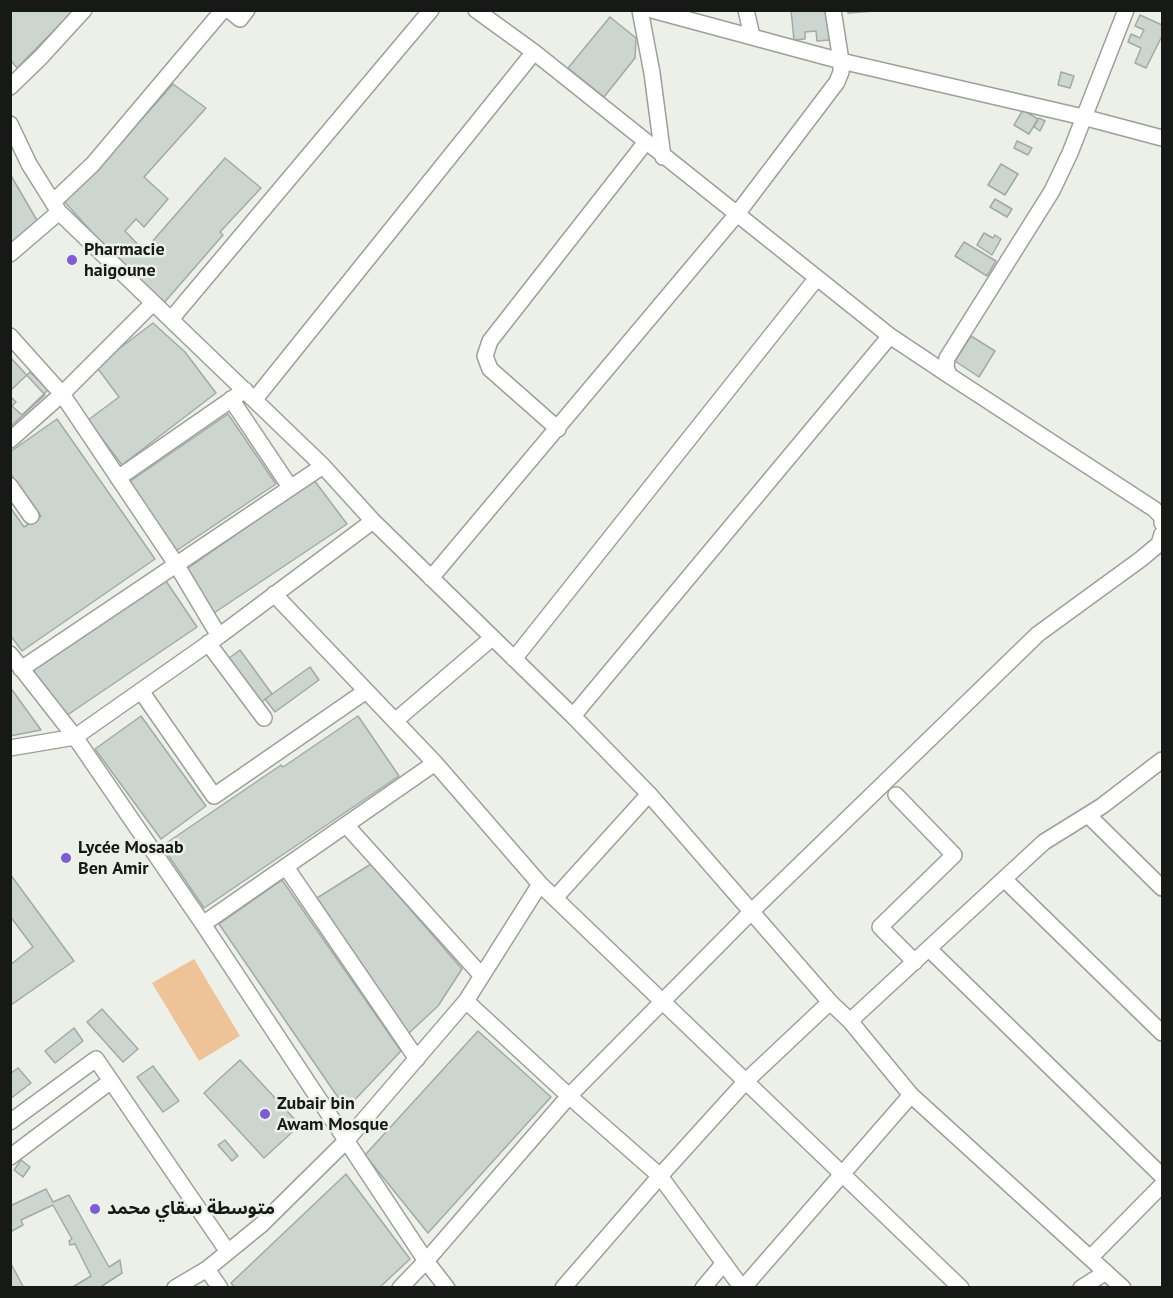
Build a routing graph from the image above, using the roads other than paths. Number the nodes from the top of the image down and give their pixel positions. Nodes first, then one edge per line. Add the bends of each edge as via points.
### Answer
1 (84, 10) edge
2 (224, 10) edge
3 (229, 10) edge
4 (248, 10) edge
5 (431, 10) edge
6 (476, 10) edge
7 (640, 10) edge
8 (652, 10) edge
9 (746, 10) edge
10 (833, 10) edge
11 (1126, 10) edge
12 (752, 36) junction
13 (534, 52) junction
14 (842, 61) junction
15 (10, 87) edge
16 (1083, 117) junction
17 (10, 124) edge
18 (1162, 138) edge
19 (645, 143) junction
20 (663, 157) junction
21 (56, 207) junction
22 (737, 214) junction
23 (10, 254) edge
24 (816, 279) junction
25 (153, 303) junction
26 (172, 318) junction
27 (10, 336) edge
28 (890, 336) junction
29 (950, 376) junction
30 (62, 394) junction
31 (250, 394) junction
32 (231, 399) junction
33 (558, 429) junction
34 (10, 440) edge
35 (323, 466) junction
36 (118, 478) junction
37 (10, 486) edge
38 (290, 488) junction
39 (31, 516) dead end
40 (1162, 519) edge
41 (373, 521) junction
42 (1162, 534) edge
43 (176, 564) junction
44 (431, 578) junction
45 (274, 594) junction
46 (492, 638) junction
47 (214, 639) junction
48 (10, 654) edge
49 (514, 659) junction
50 (21, 669) junction
51 (141, 691) junction
52 (366, 691) junction
53 (573, 716) junction
54 (264, 718) dead end
55 (395, 721) junction
56 (75, 737) junction
57 (10, 748) edge
58 (1162, 760) edge
59 (435, 763) junction
60 (649, 794) junction
61 (896, 795) dead end
62 (1088, 815) junction
63 (346, 825) junction
64 (286, 867) junction
65 (1005, 880) junction
66 (540, 884) junction
67 (1162, 888) edge
68 (555, 898) junction
69 (752, 911) junction
70 (203, 924) junction
71 (929, 949) junction
72 (915, 962) junction
73 (482, 976) junction
74 (466, 1001) junction
75 (662, 1001) junction
76 (830, 1002) junction
77 (850, 1021) junction
78 (1162, 1033) edge
79 (417, 1059) junction
80 (111, 1081) junction
81 (746, 1082) junction
82 (911, 1095) junction
83 (569, 1096) junction
84 (10, 1122) edge
85 (346, 1141) junction
86 (10, 1156) edge
87 (841, 1173) junction
88 (660, 1176) junction
89 (1162, 1176) edge
90 (1162, 1185) edge
91 (228, 1252) junction
92 (1090, 1258) junction
93 (426, 1261) junction
94 (724, 1263) junction
95 (207, 1269) junction
96 (1106, 1272) junction
97 (175, 1287) edge
98 (220, 1287) edge
99 (400, 1287) edge
100 (447, 1287) edge
101 (563, 1287) edge
102 (703, 1287) edge
103 (743, 1287) edge
104 (961, 1287) edge
105 (1081, 1287) edge
106 (1123, 1287) edge

1 - 15 street
2 - 21 street
3 - 4 street via 240,19
5 - 26 street
6 - 13 street
7 - 20 street
8 - 12 street
9 - 12 street
10 - 14 street
11 - 16 street
12 - 14 street
13 - 19 street
13 - 31 street
14 - 16 street
14 - 22 street via 837,82
16 - 18 street
16 - 29 street via 1052,191 946,358
17 - 21 street
19 - 20 street
19 - 33 street via 490,341 485,356 490,369
20 - 22 street
21 - 23 street
21 - 25 street
22 - 24 street
22 - 33 street
24 - 28 street
24 - 49 street
25 - 26 street
25 - 30 street
26 - 31 street
27 - 30 street
28 - 29 street
28 - 53 street
29 - 40 street via 1154,509
30 - 34 street
30 - 36 street
31 - 32 street
31 - 35 street
32 - 36 street
32 - 38 street
33 - 44 street
35 - 38 street
35 - 41 street
36 - 43 street
37 - 39 street
38 - 43 street
41 - 44 street
41 - 45 street
42 - 69 street via 1159,544 1142,559 1038,634
43 - 47 street
43 - 50 street
44 - 46 street
45 - 47 street
45 - 52 street
46 - 49 street
46 - 55 street
47 - 51 street
47 - 54 street
48 - 50 street
49 - 53 street
50 - 56 street
51 - 52 street via 214,796
51 - 56 street
52 - 55 street
53 - 60 street
55 - 59 street
56 - 57 street
56 - 70 street
58 - 62 street
59 - 63 street
59 - 66 street
60 - 68 street
60 - 69 street
61 - 72 street via 954,855 880,927
62 - 65 street via 1044,842
62 - 67 street
63 - 64 street
63 - 73 street
64 - 70 street
64 - 79 street
65 - 71 street
65 - 78 street
66 - 68 street
66 - 73 street
68 - 75 street
69 - 75 street
69 - 76 street
70 - 85 street
71 - 72 street
71 - 89 street
72 - 77 street
73 - 74 street
74 - 79 street
74 - 83 street
75 - 81 street
75 - 83 street
76 - 77 street
76 - 81 street
77 - 82 street
79 - 85 street
80 - 84 street via 96,1059
80 - 86 street
80 - 91 street
81 - 87 street
81 - 88 street
82 - 87 street
82 - 92 street
83 - 88 street
83 - 93 street
85 - 91 street
85 - 93 street
87 - 103 street
87 - 104 street
88 - 94 street
88 - 101 street
90 - 92 street
91 - 95 street
92 - 96 street
93 - 99 street
93 - 100 street
94 - 102 street
94 - 103 street
95 - 97 street
95 - 98 street
96 - 105 street
96 - 106 street

